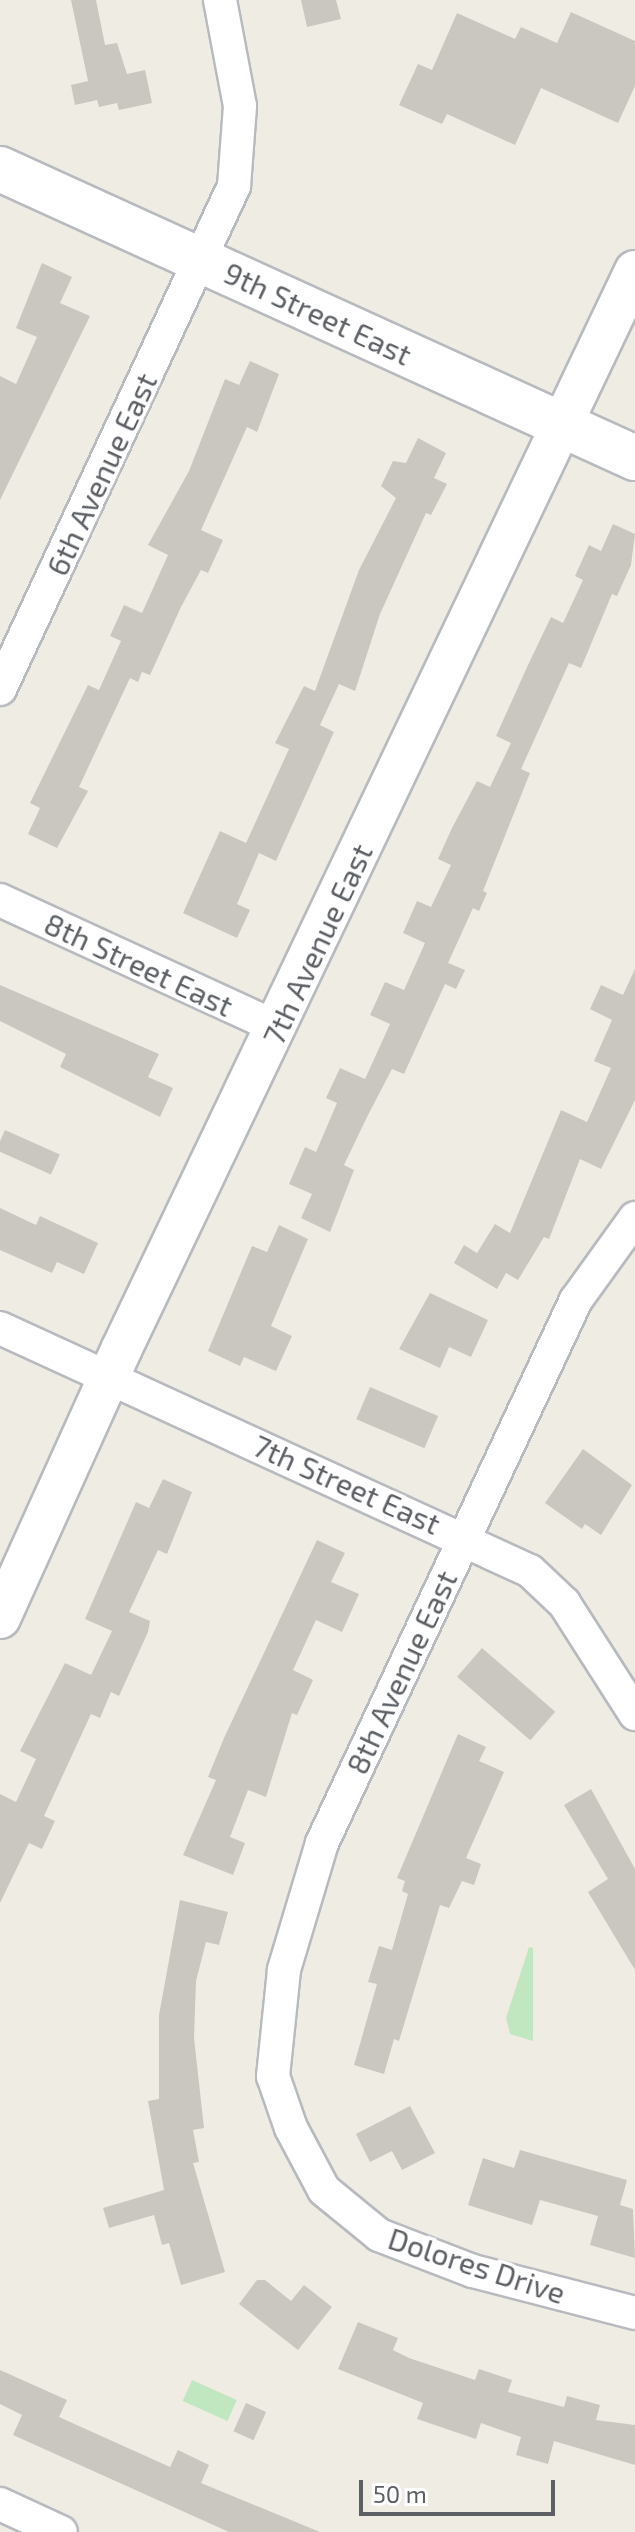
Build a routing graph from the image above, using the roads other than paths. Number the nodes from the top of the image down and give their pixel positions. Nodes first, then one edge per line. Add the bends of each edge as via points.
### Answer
1 (220, 0) edge
2 (0, 169) edge
3 (203, 259) junction
4 (635, 271) edge
5 (560, 425) junction
6 (635, 458) edge
7 (0, 689) edge
8 (0, 900) edge
9 (278, 1028) junction
10 (635, 1218) edge
11 (0, 1328) edge
12 (109, 1376) junction
13 (463, 1537) junction
14 (0, 1618) edge
15 (635, 1714) edge
16 (305, 2154) joint
17 (635, 2313) edge
18 (0, 2504) edge
19 (61, 2532) edge

1 - 3 street, 6th Avenue East via 240,106 234,186
2 - 3 main road, 9th Street East
3 - 5 main road, 9th Street East
3 - 7 street, 6th Avenue East
4 - 5 street, 7th Avenue East
5 - 6 main road, 9th Street East
5 - 9 street, 7th Avenue East
8 - 9 street, 8th Street East
9 - 12 street, 7th Avenue East
10 - 13 street, 8th Avenue East via 576,1300
11 - 12 street, 7th Street East
12 - 13 street, 7th Street East
12 - 14 street, 7th Avenue East
13 - 15 street, 7th Street East via 530,1571 564,1603
13 - 16 street, 8th Avenue East via 322,1843 284,1970 273,2076
16 - 17 street, Dolores Drive via 324,2190 379,2235 473,2271
18 - 19 street

